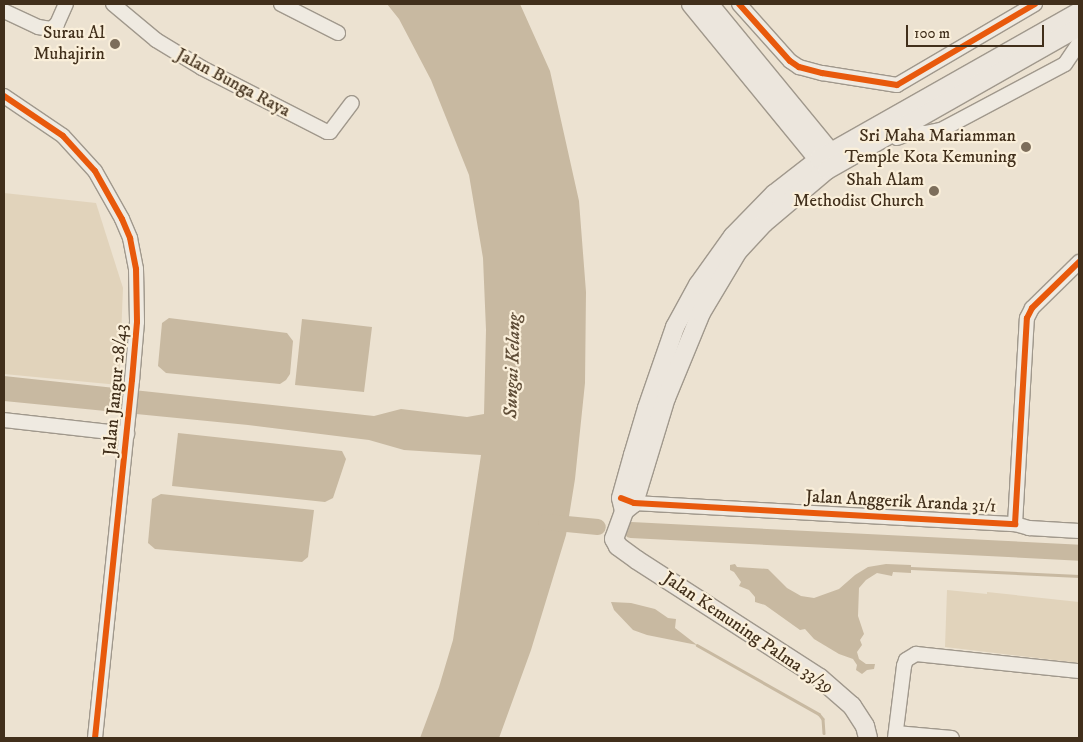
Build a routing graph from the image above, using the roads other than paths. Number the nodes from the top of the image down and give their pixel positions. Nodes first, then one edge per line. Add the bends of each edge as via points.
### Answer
1 (66, 4) edge
2 (113, 4) edge
3 (281, 4) edge
4 (692, 4) edge
5 (709, 4) edge
6 (739, 4) edge
7 (1035, 4) edge
8 (4, 11) edge
9 (1079, 12) edge
10 (1079, 28) edge
11 (338, 33) dead end
12 (1079, 44) edge
13 (1079, 62) edge
14 (1065, 64) junction
15 (4, 96) edge
16 (352, 104) dead end
17 (805, 131) junction
18 (858, 145) junction
19 (829, 161) junction
20 (774, 194) junction
21 (1079, 262) edge
22 (4, 420) edge
23 (128, 428) junction
24 (626, 504) junction
25 (1015, 524) junction
26 (1079, 531) edge
27 (1079, 671) edge
28 (896, 735) edge
29 (95, 738) edge
30 (868, 738) edge
31 (952, 738) edge

1 - 8 street via 57,24 51,29 38,27
2 - 16 street, Jalan Bunga Raya via 156,40 202,68 327,132
3 - 11 street
4 - 17 main road
5 - 17 main road
6 - 7 street via 799,67 897,85
9 - 18 main road
10 - 18 main road
12 - 14 street
13 - 14 street
14 - 18 street via 941,130 906,133 872,151
15 - 23 street, Jalan Jangur 28/43 via 42,119 80,153 95,171 130,238 138,295
17 - 18 main road
17 - 19 main road
17 - 20 main road via 805,154
18 - 19 main road
19 - 20 main road
19 - 24 main road via 738,251 717,283 690,336
20 - 24 main road via 715,257 686,306 647,408
21 - 25 street, Jalan Anggerik Aranda 31/1 via 1032,308 1027,318
22 - 23 street
23 - 29 street, Jalan Jangur 28/43
24 - 25 street, Jalan Anggerik Aranda 31/1
24 - 30 main road, Jalan Kemuning Palma 33/39 via 614,539 618,546 820,678 852,706 865,726
25 - 26 street
27 - 28 street via 916,654 906,660
28 - 31 street

